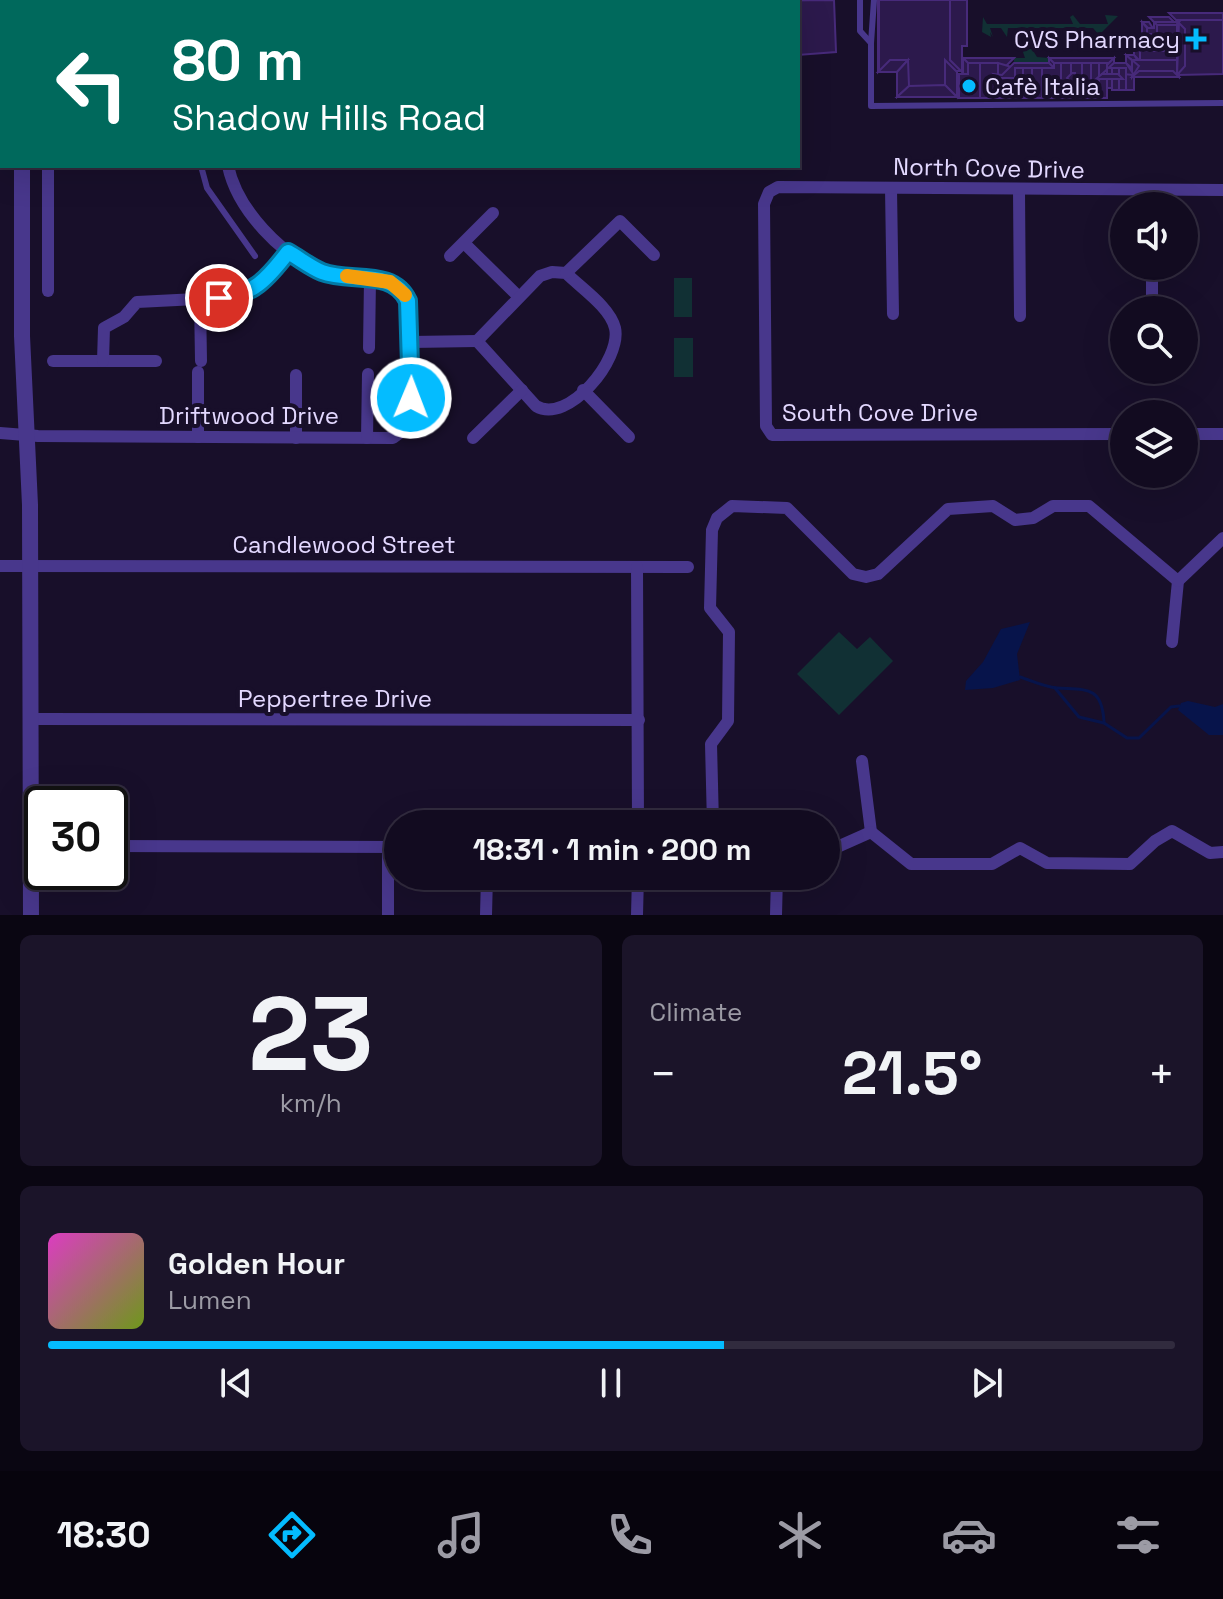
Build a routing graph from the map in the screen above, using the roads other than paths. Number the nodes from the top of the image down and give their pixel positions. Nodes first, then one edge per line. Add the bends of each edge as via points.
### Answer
1 (860, 0) edge
2 (874, 0) edge
3 (871, 43) junction
4 (1223, 103) edge
5 (22, 168) edge
6 (48, 168) edge
7 (202, 168) edge
8 (228, 168) edge
9 (891, 189) junction
10 (1223, 190) edge
11 (1019, 191) junction
12 (1198, 193) edge
13 (1110, 196) edge
14 (764, 204) joint
15 (493, 213) dead end
16 (464, 243) junction
17 (288, 252) junction
18 (654, 255) dead end
19 (255, 256) dead end
20 (450, 256) dead end
21 (566, 273) junction
22 (370, 279) junction
23 (48, 291) dead end
24 (519, 297) junction
25 (200, 299) junction
26 (893, 314) dead end
27 (1020, 316) dead end
28 (477, 341) junction
29 (411, 342) junction
30 (369, 348) dead end
31 (53, 361) dead end
32 (103, 361) junction
33 (156, 361) dead end
34 (368, 374) dead end
35 (296, 375) dead end
36 (522, 390) junction
37 (583, 390) junction
38 (0, 433) edge
39 (1110, 434) edge
40 (1198, 434) edge
41 (1223, 434) edge
42 (27, 435) junction
43 (198, 437) junction
44 (629, 437) dead end
45 (296, 438) junction
46 (367, 438) junction
47 (473, 438) dead end
48 (1223, 538) edge
49 (0, 566) edge
50 (31, 566) junction
51 (637, 567) junction
52 (688, 567) dead end
53 (1178, 581) junction
54 (1172, 642) dead end
55 (31, 719) junction
56 (639, 720) junction
57 (862, 761) dead end
58 (34, 786) edge
59 (638, 810) edge
60 (713, 810) edge
61 (871, 832) junction
62 (128, 846) edge
63 (840, 846) edge
64 (384, 847) edge
65 (1223, 852) edge
66 (33, 890) edge
67 (390, 890) edge
68 (487, 890) edge
69 (638, 890) edge
70 (777, 890) edge
71 (31, 915) edge
72 (388, 915) edge
73 (486, 915) edge
74 (637, 915) edge
75 (776, 915) edge

1 - 3 lane via 860,31
2 - 3 lane
3 - 4 lane via 871,106
5 - 42 street
6 - 23 street
7 - 19 lane via 207,188
8 - 17 street via 232,185
9 - 11 street, North Cove Drive
9 - 14 street, North Cove Drive via 778,187
9 - 26 street
10 - 12 street, North Cove Drive
11 - 13 street, North Cove Drive
11 - 27 street
14 - 39 street, South Cove Drive via 766,426 772,435
15 - 16 street
16 - 20 street
16 - 24 street
17 - 22 street via 323,272
17 - 25 street via 267,280 237,297
18 - 21 street via 620,221
21 - 24 street via 540,276
21 - 37 street via 611,316 615,328 612,357
22 - 29 street, Driftwood Drive via 403,289
22 - 30 street
24 - 28 street
25 - 32 street via 137,302 104,328
25 - 43 street
28 - 29 street
28 - 36 street
29 - 46 street, Driftwood Drive via 411,425 393,438
31 - 32 street
32 - 33 street
34 - 46 street
35 - 45 street
36 - 37 street via 536,406 550,411 565,408
36 - 47 street
37 - 44 street
38 - 42 street, Driftwood Drive
40 - 41 street
42 - 43 street, Driftwood Drive
42 - 50 street
43 - 45 street, Driftwood Drive
45 - 46 street, Driftwood Drive
48 - 53 street
49 - 50 street, Candlewood Street
50 - 51 street, Candlewood Street
50 - 55 street
51 - 52 street, Candlewood Street
51 - 56 street
53 - 54 street
53 - 60 street via 1089,506 1053,506 1033,518 1015,520 993,506 948,509 878,574 866,577 853,574 787,508 732,506 712,530 710,608 729,632 728,721 711,744
55 - 56 street, Peppertree Drive
55 - 58 street
56 - 59 street
57 - 61 street
61 - 63 street
61 - 65 street via 911,864 992,864 1020,848 1047,863 1130,864 1172,831 1210,853
62 - 64 street
66 - 71 street
67 - 72 street
68 - 73 street
69 - 74 street
70 - 75 street

